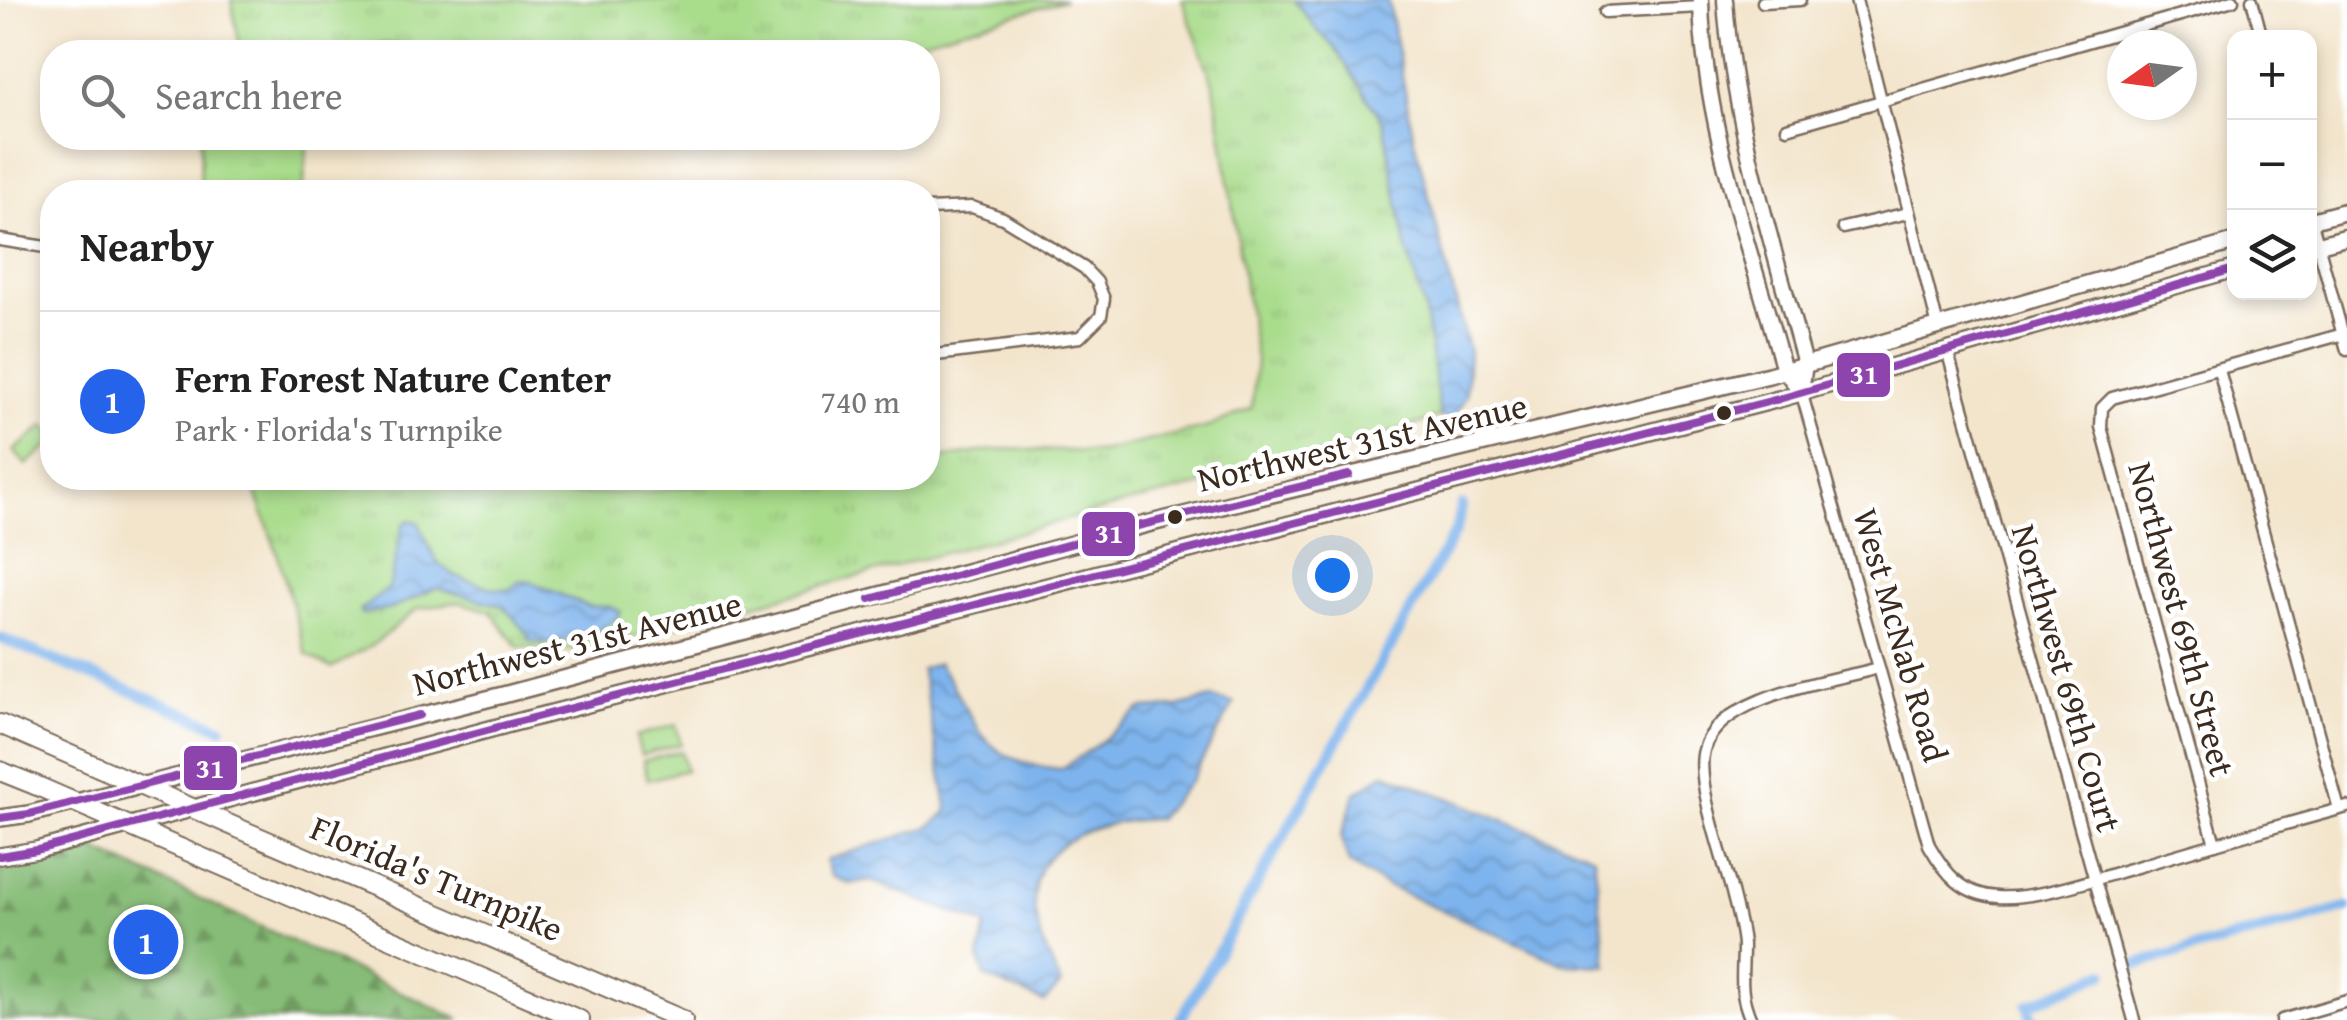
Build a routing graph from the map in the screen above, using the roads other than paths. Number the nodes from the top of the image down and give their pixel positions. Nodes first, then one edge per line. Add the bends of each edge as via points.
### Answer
1 (1724, 0) edge
2 (1800, 0) edge
3 (1856, 0) edge
4 (2233, 0) edge
5 (2252, 0) edge
6 (1762, 2) edge
7 (1701, 3) edge
8 (1605, 12) dead end
9 (2260, 30) edge
10 (1880, 100) junction
11 (1787, 128) dead end
12 (940, 208) edge
13 (2347, 211) edge
14 (1908, 213) junction
15 (2317, 217) edge
16 (1843, 228) dead end
17 (2347, 237) edge
18 (0, 240) edge
19 (2227, 244) edge
20 (2317, 245) edge
21 (40, 246) edge
22 (2317, 254) edge
23 (2227, 270) edge
24 (1938, 327) junction
25 (2345, 333) edge
26 (1947, 350) junction
27 (2347, 350) edge
28 (940, 354) edge
29 (1805, 364) junction
30 (1784, 370) junction
31 (2219, 370) junction
32 (1801, 392) junction
33 (793, 619) junction
34 (802, 651) junction
35 (1879, 668) junction
36 (0, 724) edge
37 (0, 771) edge
38 (2343, 808) edge
39 (0, 818) edge
40 (2216, 844) junction
41 (0, 856) edge
42 (2095, 879) junction
43 (2347, 1002) edge
44 (580, 1020) edge
45 (683, 1020) edge
46 (1751, 1020) edge
47 (2134, 1020) edge
48 (2282, 1020) edge

1 - 29 main road, West McNab Road via 1749,155
2 - 6 street
3 - 10 street
4 - 10 street
5 - 9 street
7 - 8 street
7 - 30 main road, West McNab Road via 1712,101
10 - 11 street
10 - 14 street
12 - 28 street via 972,207 1003,218 1084,268 1104,299 1100,316 1080,336
13 - 15 main road
14 - 16 street
14 - 24 street
17 - 20 main road
18 - 21 street
19 - 24 main road, Northwest 31st Avenue
22 - 25 street
23 - 26 main road, Northwest 31st Avenue
24 - 29 main road, Northwest 31st Avenue
25 - 27 street
25 - 31 street
26 - 32 main road, Northwest 31st Avenue
26 - 42 street, Northwest 69th Court
29 - 30 main road, Northwest 31st Avenue
29 - 32 main road, West McNab Road
30 - 32 main road, West McNab Road
30 - 33 main road, Northwest 31st Avenue via 1150,523
31 - 38 street
31 - 40 street, Northwest 69th Street via 2112,398 2102,408 2101,427
32 - 34 main road, Northwest 31st Avenue
32 - 35 street, West McNab Road
33 - 34 main road
33 - 39 main road, Northwest 31st Avenue
34 - 41 main road, Northwest 31st Avenue
35 - 42 street, West McNab Road via 1928,845 1960,887 1996,898
35 - 46 street via 1755,702 1732,714 1703,751 1704,785 1743,941 1740,997
36 - 45 highway, Florida's Turnpike, bridge
37 - 44 highway, Florida's Turnpike, bridge
38 - 40 street
40 - 42 street
42 - 47 street, Northwest 69th Court
43 - 48 street

